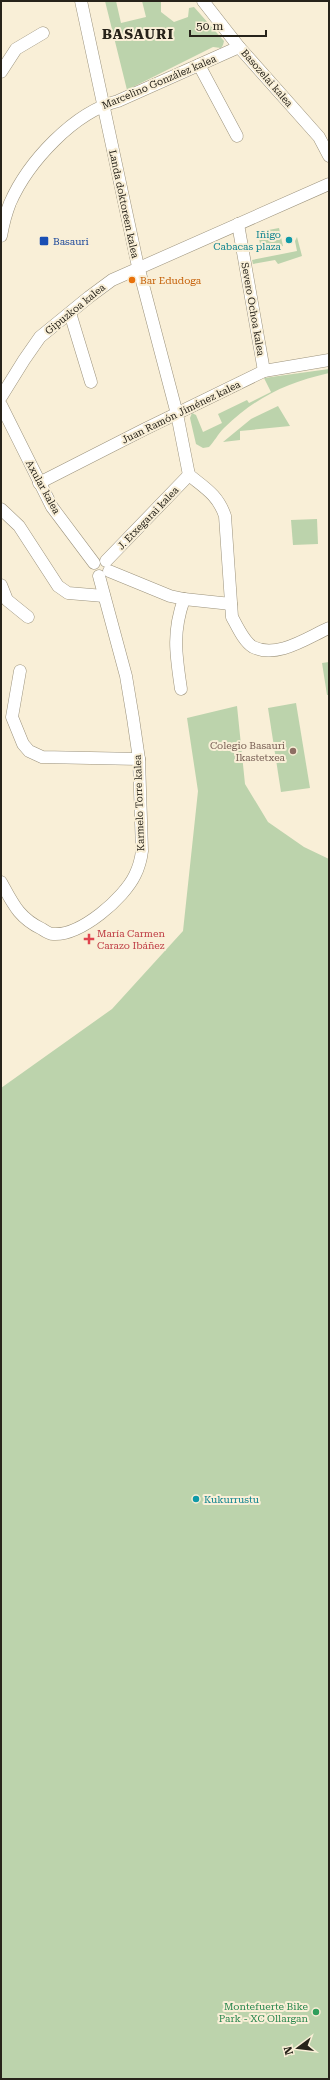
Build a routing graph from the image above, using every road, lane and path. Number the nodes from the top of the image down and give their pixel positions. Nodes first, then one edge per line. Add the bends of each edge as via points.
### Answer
1 (81, 1) edge
2 (203, 1) edge
3 (43, 33) dead end
4 (239, 47) junction
5 (199, 65) junction
6 (1, 72) edge
7 (102, 105) junction
8 (237, 136) dead end
9 (329, 156) edge
10 (329, 184) edge
11 (238, 224) junction
12 (1, 236) edge
13 (138, 268) junction
14 (70, 313) junction
15 (329, 360) edge
16 (264, 371) junction
17 (92, 382) dead end
18 (1, 405) edge
19 (177, 414) junction
20 (189, 475) junction
21 (39, 483) junction
22 (1, 509) edge
23 (102, 568) junction
24 (1, 585) edge
25 (104, 596) junction
26 (184, 599) junction
27 (231, 604) junction
28 (28, 617) dead end
29 (329, 628) edge
30 (20, 671) dead end
31 (181, 690) dead end
32 (139, 759) junction
33 (1, 882) edge

1 - 7 street, Landa doktoreen kalea
2 - 4 street, Basozelai kalea
3 - 6 street via 16,49
4 - 5 street, Marcelino González kalea
4 - 9 street, Basozelai kalea via 319,137
5 - 7 street, Marcelino González kalea via 118,101
5 - 8 street
7 - 12 street, Marcelino González kalea via 76,123 32,166 10,203
7 - 13 street, Landa doktoreen kalea
10 - 11 street, Gipuzkoa kalea
11 - 13 street, Gipuzkoa kalea
11 - 16 street, Severo Ochoa kalea
13 - 14 street, Gipuzkoa kalea via 112,280
13 - 19 street, Landa doktoreen kalea
14 - 17 street
14 - 18 street, Gipuzkoa kalea via 40,337 24,360
15 - 16 street, Juan Ramón Jiménez kalea
16 - 19 street, Juan Ramón Jiménez kalea
18 - 21 street, Axular kalea
19 - 20 street, Landa doktoreen kalea
19 - 21 street, Juan Ramón Jiménez kalea
20 - 23 street, J. Etxegarai kalea
20 - 27 street via 216,496 223,509
21 - 23 street, Axular kalea via 52,507
22 - 25 street via 19,526 58,586 68,593
23 - 25 street, Karmelo Torre kalea
23 - 26 street via 170,596
24 - 28 street via 7,600
25 - 32 street, Karmelo Torre kalea via 126,676
26 - 27 street
26 - 31 street via 176,619 175,649
27 - 29 street via 232,617 252,647 272,651
30 - 32 street via 12,717 23,744 29,751 42,756
32 - 33 street, Karmelo Torre kalea via 142,851 140,864 117,898 94,919 70,931 53,934 23,918

